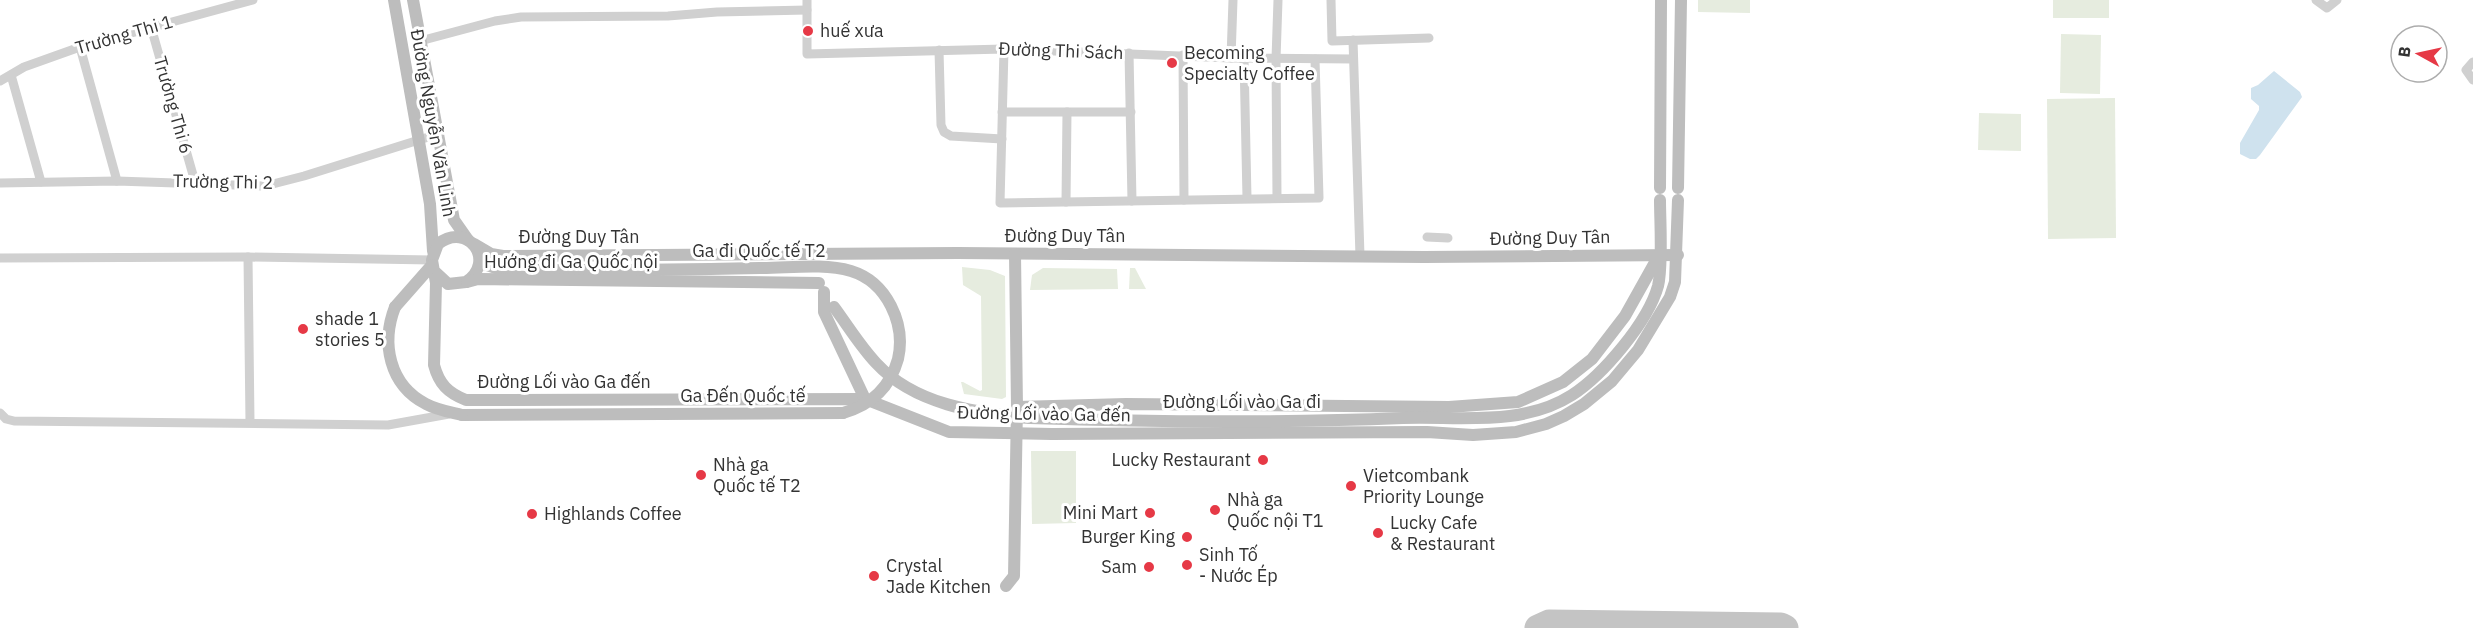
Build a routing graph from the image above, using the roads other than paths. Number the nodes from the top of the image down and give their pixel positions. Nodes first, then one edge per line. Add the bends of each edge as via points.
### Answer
1 (253, 0) edge
2 (394, 0) edge
3 (413, 0) edge
4 (1233, 0) edge
5 (1278, 0) edge
6 (1331, 0) edge
7 (1661, 0) edge
8 (1681, 0) edge
9 (2316, 0) edge
10 (2337, 0) edge
11 (807, 5) edge
12 (151, 27) junction
13 (1429, 38) dead end
14 (1353, 40) junction
15 (420, 41) junction
16 (80, 47) junction
17 (1004, 49) junction
18 (939, 51) junction
19 (1129, 53) junction
20 (1183, 55) junction
21 (1232, 58) junction
22 (1244, 58) junction
23 (1276, 59) junction
24 (1315, 59) junction
25 (1353, 59) junction
26 (2473, 62) edge
27 (11, 75) junction
28 (2473, 80) edge
29 (0, 81) edge
30 (1661, 107) junction
31 (1679, 108) junction
32 (1002, 112) junction
33 (1067, 112) junction
34 (1131, 112) junction
35 (438, 134) junction
36 (419, 140) junction
37 (1002, 140) junction
38 (117, 181) junction
39 (41, 182) junction
40 (195, 182) junction
41 (0, 183) edge
42 (1247, 198) junction
43 (1277, 198) junction
44 (1184, 200) junction
45 (1132, 201) junction
46 (1066, 202) junction
47 (1427, 237) dead end
48 (1448, 238) dead end
49 (470, 242) junction
50 (820, 254) junction
51 (1016, 254) junction
52 (1659, 254) junction
53 (1677, 255) junction
54 (1360, 256) junction
55 (248, 257) junction
56 (0, 258) edge
57 (480, 258) junction
58 (433, 262) junction
59 (466, 282) junction
60 (822, 287) junction
61 (865, 399) junction
62 (488, 404) junction
63 (1017, 406) junction
64 (0, 413) edge
65 (843, 413) joint
66 (250, 422) junction
67 (1015, 432) junction
68 (1006, 586) dead end

1 - 12 street, Trường Thi 1
2 - 36 street, Đường Nguyễn Văn Linh
3 - 15 street, Đường Nguyễn Văn Linh
4 - 21 street
5 - 23 street
6 - 14 street via 1332,41
7 - 30 street
8 - 31 street
9 - 10 street via 2324,8 2330,8
11 - 15 street via 668,16 521,17
11 - 18 street, Đường Thi Sách via 807,54
12 - 16 street, Trường Thi 1
12 - 40 street, Trường Thi 6
13 - 14 street
14 - 25 street
15 - 35 street, Đường Nguyễn Văn Linh
16 - 27 street, Trường Thi 1
16 - 38 street
17 - 18 street, Đường Thi Sách
17 - 19 street, Đường Thi Sách
17 - 32 street
18 - 37 street via 944,132 951,136
19 - 20 street, Đường Thi Sách
19 - 34 street
20 - 21 street, Đường Thi Sách
20 - 44 street
21 - 22 street, Đường Thi Sách
22 - 23 street, Đường Thi Sách
22 - 42 street
23 - 24 street, Đường Thi Sách
23 - 43 street
24 - 25 street, Đường Thi Sách
24 - 43 street via 1318,198
25 - 54 street
26 - 28 street via 2466,70
27 - 29 street, Trường Thi 1
27 - 39 street
30 - 31 street
30 - 52 street
31 - 53 street
32 - 33 street
32 - 37 street
33 - 34 street
33 - 46 street
34 - 45 street
35 - 36 street, Trường Thi 2
35 - 49 street, Đường Nguyễn Văn Linh via 454,220
36 - 40 street, Trường Thi 2 via 276,185
36 - 58 street, Đường Nguyễn Văn Linh via 433,224
37 - 46 street via 1000,202
38 - 39 street, Trường Thi 2
38 - 40 street, Trường Thi 2
39 - 41 street, Trường Thi 2
42 - 43 street
42 - 44 street
44 - 45 street
45 - 46 street
47 - 48 street
49 - 50 street, Đường Duy Tân via 503,256
49 - 57 street
49 - 58 street via 452,237 438,244
50 - 51 street, Đường Duy Tân
50 - 60 street
51 - 54 street, Đường Duy Tân
51 - 63 street
52 - 53 street, Đường Duy Tân
52 - 54 street, Đường Duy Tân
52 - 60 street, Đường Lối vào Ga đi, bridge via 1658,285 1653,297 1617,354 1594,378 1570,396 1530,412 1481,419 1030,418 956,408 913,389 877,364
52 - 63 street via 1625,316 1592,359 1563,382 1518,402 1459,406
53 - 67 street, Đường Lối vào Ga đến via 1670,297 1628,364 1584,404 1532,428 1473,435
55 - 56 street
55 - 58 street
55 - 66 street
57 - 59 street via 477,272
57 - 65 street, Ga đi Quốc tế T2, bridge via 484,264 502,270 812,267 852,272 868,279 888,300 901,334 894,372 866,405
58 - 59 street via 448,284
58 - 62 street, Đường Lối vào Ga đến via 437,377 454,396
58 - 65 street, Ga Đến Quốc tế, bridge via 395,307 388,343 397,377 427,405 462,415
59 - 60 street, Hướng đi Ga Quốc nội via 488,279
60 - 61 street via 824,312
61 - 62 street, Đường Lối vào Ga đến
61 - 67 street, Đường Lối vào Ga đến via 949,432
62 - 66 street via 388,425
63 - 67 street
64 - 66 street via 14,421
67 - 68 street via 1014,576

